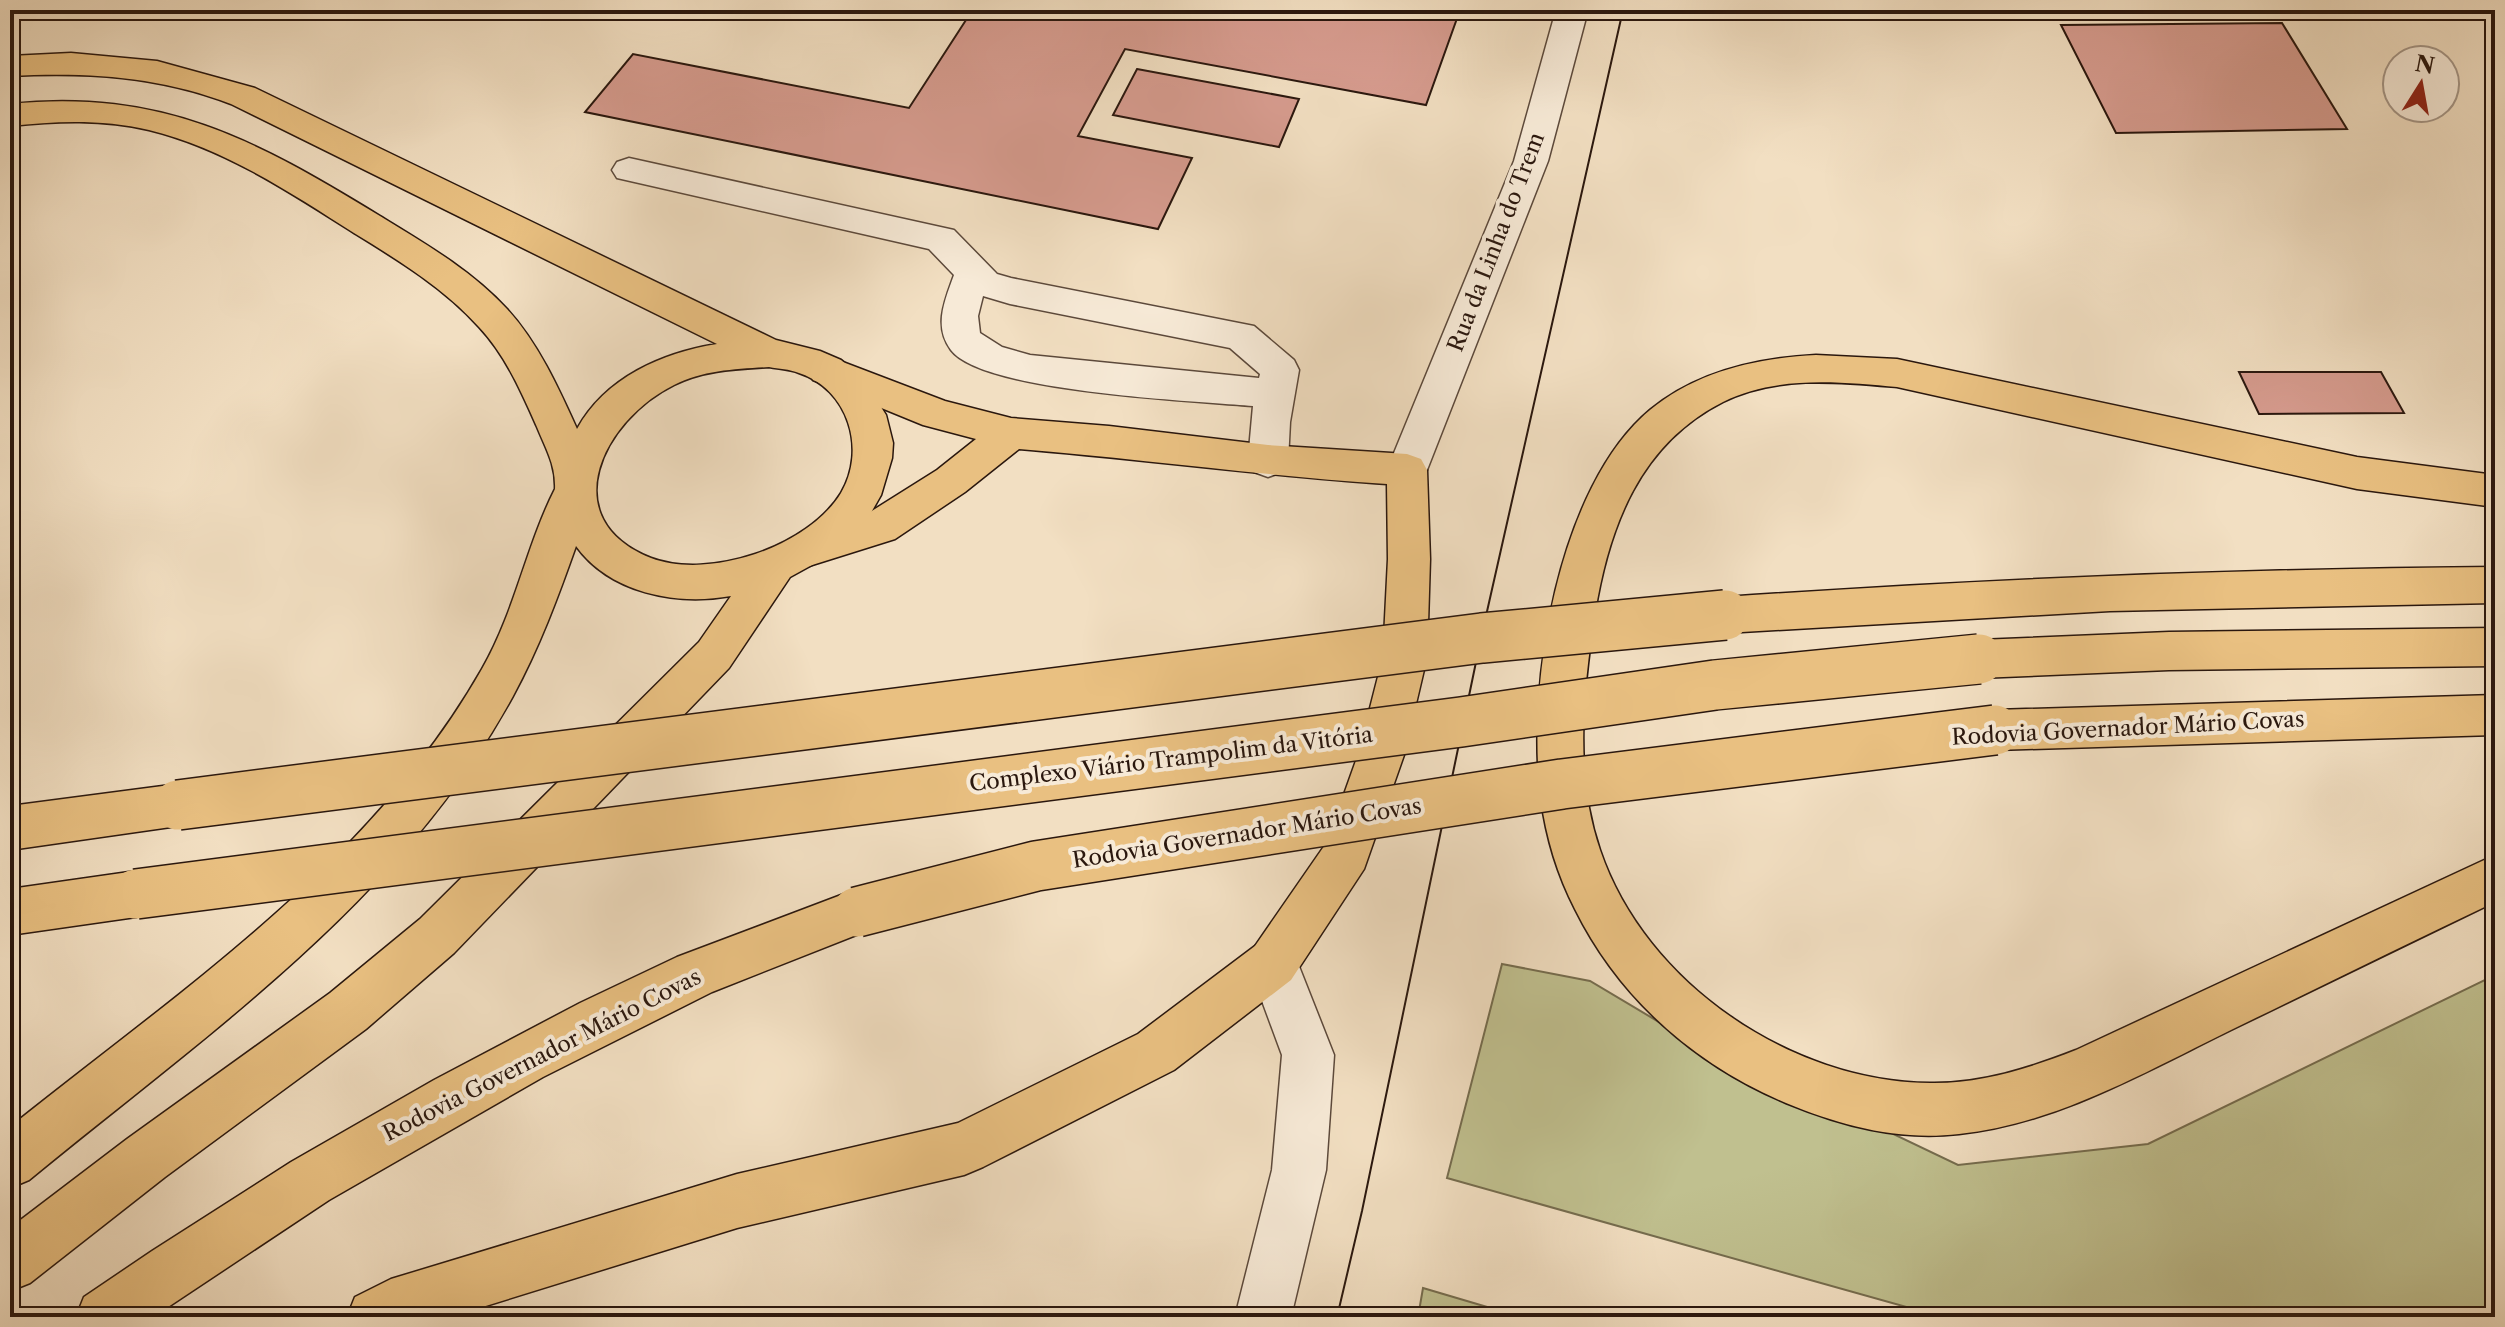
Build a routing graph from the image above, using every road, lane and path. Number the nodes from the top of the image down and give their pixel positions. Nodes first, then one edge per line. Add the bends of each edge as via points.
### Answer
1 (1572, 10) edge
2 (10, 66) edge
3 (10, 115) edge
4 (629, 170) dead end
5 (973, 274) junction
6 (769, 353) junction
7 (827, 370) junction
8 (1275, 394) junction
9 (1011, 433) junction
10 (1268, 461) junction
11 (1407, 470) junction
12 (575, 482) junction
13 (2495, 491) edge
14 (791, 558) junction
15 (2495, 585) edge
16 (2495, 647) edge
17 (2495, 715) edge
18 (10, 828) edge
19 (2495, 878) edge
20 (10, 912) edge
21 (1273, 963) junction
22 (10, 1161) edge
23 (10, 1263) edge
24 (104, 1317) edge
25 (375, 1317) edge
26 (1263, 1317) edge

1 - 11 street, Rua da Linha do Trem via 1531,161
2 - 6 main road via 114,64 201,79
3 - 12 main road via 117,115 202,134 245,152 407,249 492,317 520,355
4 - 5 street via 941,239
5 - 8 street via 1010,291 1241,336 1280,370
5 - 8 street via 957,327 966,343 992,359 1030,369
6 - 7 main road
6 - 12 main road via 707,358 647,382 601,421
7 - 9 main road via 937,414
7 - 14 main road via 864,404 876,452 856,504
8 - 10 street
9 - 10 main road
9 - 14 main road via 951,481 880,527
10 - 11 main road
11 - 21 main road via 1405,657 1381,755 1347,853
12 - 14 main road via 586,532 617,562 663,580 718,582
12 - 22 main road via 519,638 485,704 396,825 354,873 255,965
13 - 19 main road via 2357,473 1897,373 1780,369 1732,381 1653,429 1624,464 1597,514 1563,663 1559,745 1566,816 1586,885 1625,951 1684,1013 1773,1073 1841,1098 1905,1108 1959,1109 2028,1094 2107,1063
14 - 23 main road via 714,655 437,936 348,1011
15 - 18 main road, bridge via 2286,586 1953,598 1482,638
16 - 20 main road, Complexo Viário Trampolim da Vitória, bridge via 1979,659 1715,685
17 - 24 main road, Rodovia Governador Mário Covas, bridge via 1995,730 1562,784 1036,866 857,912 674,983 374,1141
21 - 25 main road via 1156,1052 964,1148 737,1201 391,1307
21 - 26 street via 1308,1055 1299,1170

